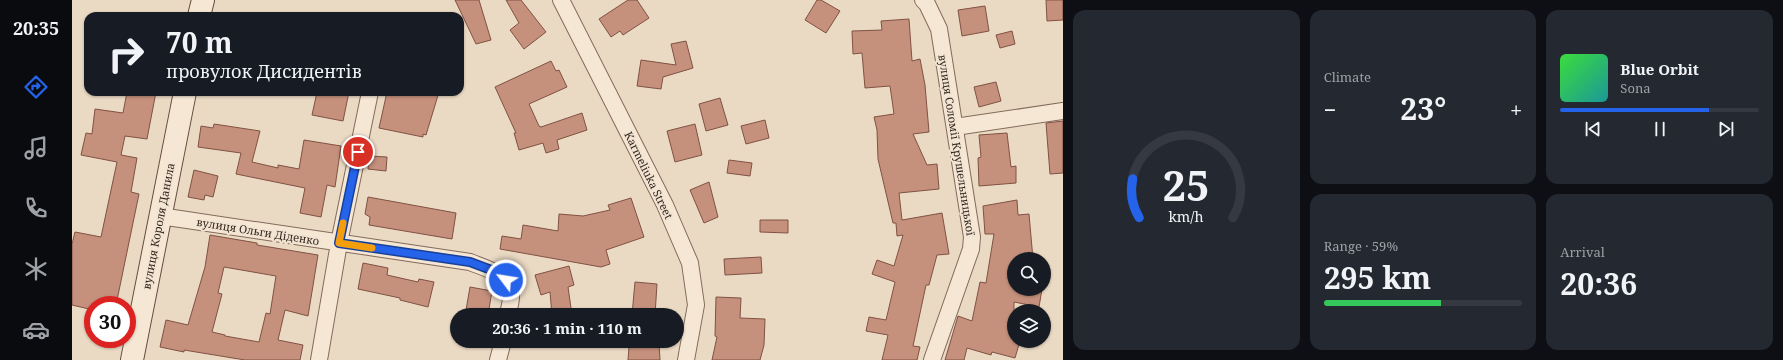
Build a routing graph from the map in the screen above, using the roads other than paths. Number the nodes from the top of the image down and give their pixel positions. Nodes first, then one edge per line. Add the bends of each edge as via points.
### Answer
1 (203, 0) edge
2 (561, 0) edge
3 (923, 0) edge
4 (201, 12) edge
5 (184, 96) edge
6 (369, 96) edge
7 (1063, 111) edge
8 (955, 127) junction
9 (160, 216) junction
10 (339, 243) junction
11 (509, 308) edge
12 (501, 348) edge
13 (132, 360) edge
14 (319, 360) edge
15 (498, 360) edge
16 (686, 360) edge
17 (932, 360) edge

1 - 4 main road
2 - 16 street, Karmeliuka Street via 665,205 690,262 696,305
3 - 8 street, вулиця Соломії Крушельницької via 928,4 939,29
5 - 9 main road, вулиця Короля Данила
6 - 10 street
7 - 8 street
8 - 17 street, вулиця Соломії Крушельницької via 972,236 971,249
9 - 10 street, вулиця Ольги Діденко
9 - 13 main road, вулиця Короля Данила
10 - 11 street, вулиця Ольги Діденко via 470,262 494,271 506,280 511,294
10 - 14 street
12 - 15 street

